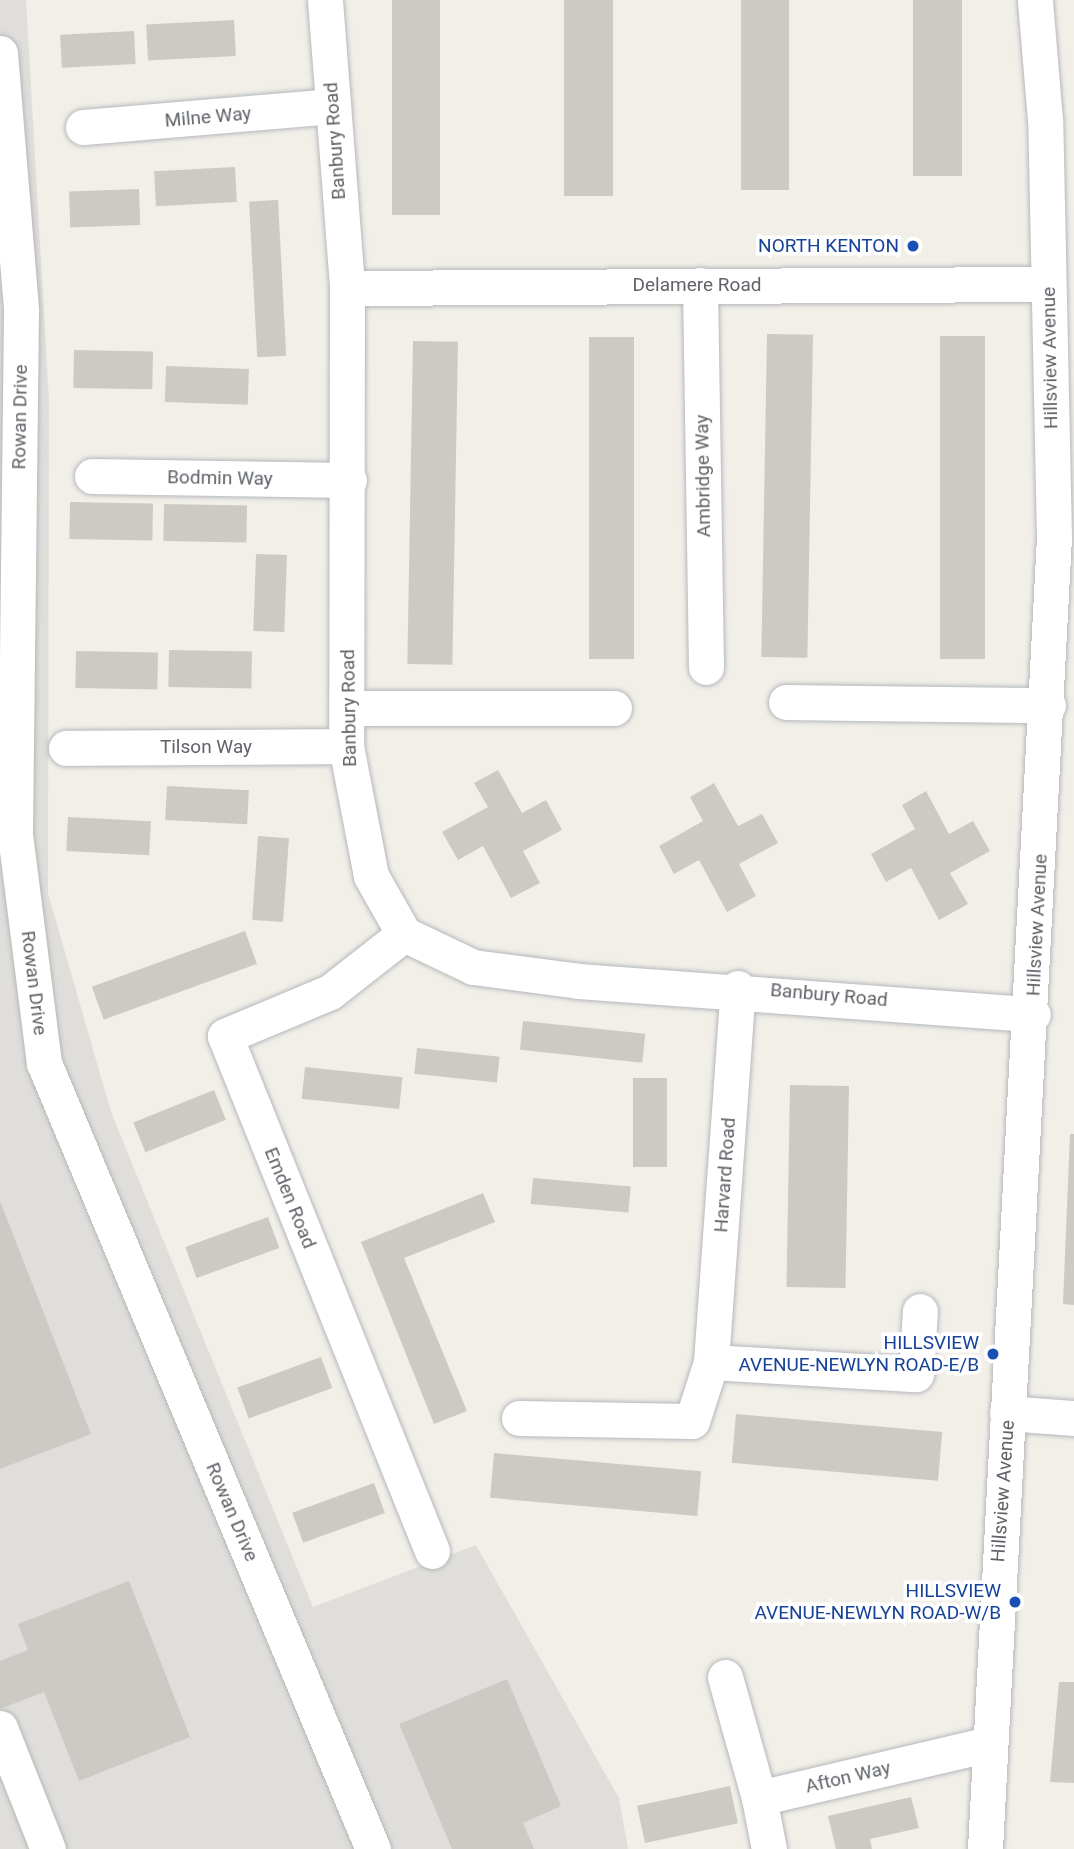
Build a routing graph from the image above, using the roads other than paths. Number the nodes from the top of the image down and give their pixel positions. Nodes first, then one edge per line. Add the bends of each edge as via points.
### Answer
1 (325, 0) edge
2 (1035, 0) edge
3 (0, 52) edge
4 (333, 106) junction
5 (83, 127) dead end
6 (1057, 266) edge
7 (700, 285) junction
8 (346, 288) junction
9 (92, 476) dead end
10 (349, 480) junction
11 (1064, 538) edge
12 (706, 667) dead end
13 (786, 702) dead end
14 (1048, 705) junction
15 (347, 708) junction
16 (614, 708) dead end
17 (346, 747) junction
18 (66, 748) dead end
19 (404, 934) junction
20 (738, 988) junction
21 (1033, 1014) junction
22 (920, 1311) dead end
23 (711, 1362) junction
24 (1007, 1413) junction
25 (519, 1418) dead end
26 (1074, 1418) edge
27 (432, 1552) dead end
28 (725, 1677) dead end
29 (0, 1728) edge
30 (989, 1744) junction
31 (759, 1798) junction
32 (48, 1849) edge
33 (373, 1849) edge
34 (769, 1849) edge
35 (985, 1849) edge

1 - 4 street, Banbury Road
2 - 6 street, Hillsview Avenue
3 - 33 street, Rowan Drive via 22,312 15,834 44,1063
4 - 5 street, Milne Way
4 - 8 street, Banbury Road
6 - 7 street, Delamere Road
6 - 11 street, Hillsview Avenue
7 - 8 street, Delamere Road
7 - 12 street, Ambridge Way
8 - 10 street, Banbury Road
9 - 10 street, Bodmin Way
10 - 15 street, Banbury Road
11 - 14 street, Hillsview Avenue
13 - 14 street
14 - 21 street, Hillsview Avenue
15 - 16 street
15 - 17 street, Banbury Road
17 - 18 street, Tilson Way
17 - 19 street, Banbury Road via 371,876
19 - 20 street, Banbury Road via 473,967 579,981
19 - 27 street, Emden Road via 330,992 225,1036
20 - 21 street, Banbury Road
20 - 23 street, Harvard Road
21 - 24 street, Hillsview Avenue
22 - 23 street via 916,1374
23 - 25 street, Harvard Road via 692,1421
24 - 26 street
24 - 30 street, Hillsview Avenue
28 - 31 street
29 - 32 street
30 - 31 street, Afton Way
30 - 35 street, Hillsview Avenue
31 - 34 street

